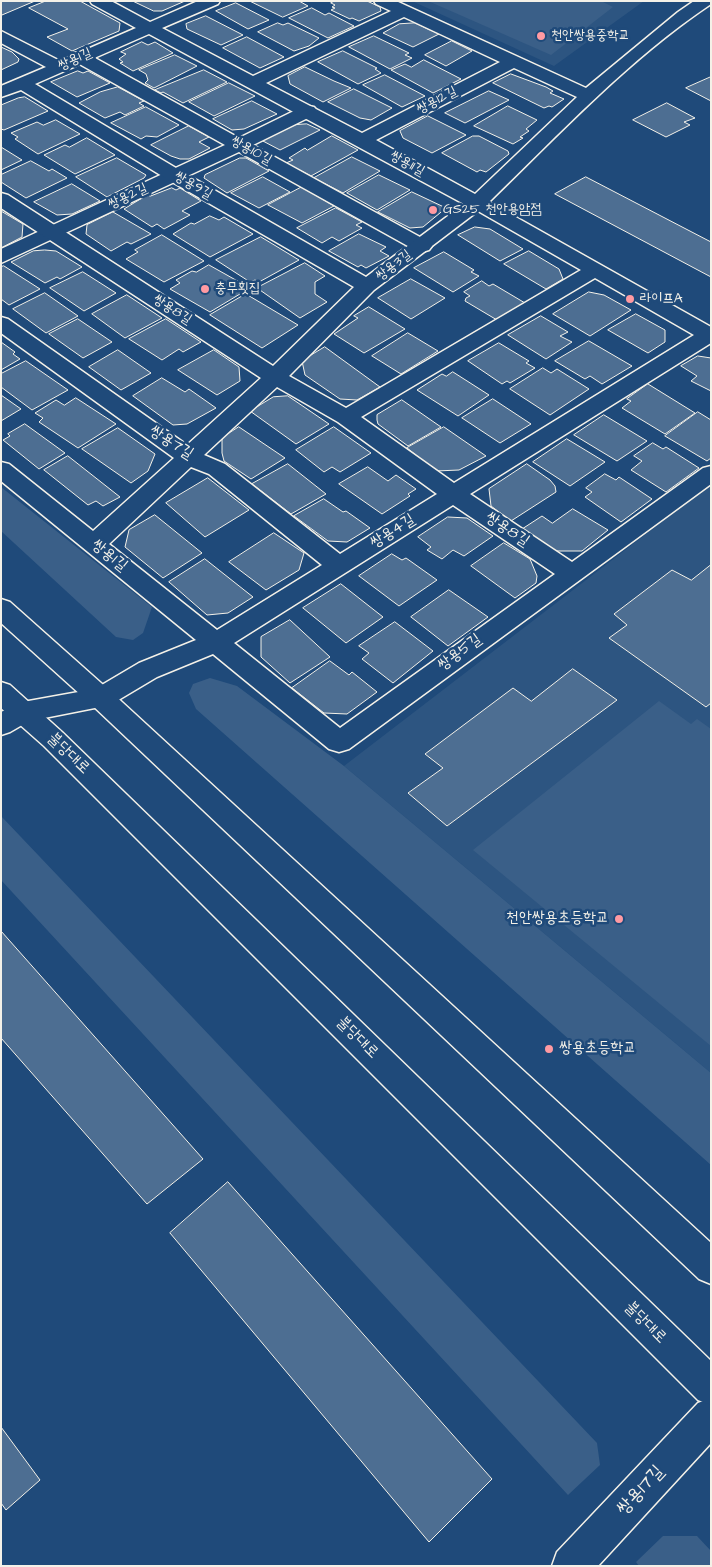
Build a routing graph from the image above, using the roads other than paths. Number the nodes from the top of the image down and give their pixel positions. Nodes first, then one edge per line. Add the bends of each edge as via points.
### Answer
1 (98, 1) edge
2 (212, 1) edge
3 (382, 1) edge
4 (705, 1) edge
5 (404, 11) junction
6 (150, 29) junction
7 (1, 36) edge
8 (80, 57) junction
9 (513, 62) junction
10 (59, 67) junction
11 (254, 82) junction
12 (22, 83) junction
13 (1, 92) edge
14 (588, 96) junction
15 (308, 111) junction
16 (362, 140) junction
17 (240, 145) junction
18 (174, 176) junction
19 (1, 200) edge
20 (476, 202) junction
21 (53, 233) junction
22 (422, 246) junction
23 (1, 257) edge
24 (595, 270) junction
25 (367, 286) junction
26 (1, 323) edge
27 (710, 336) edge
28 (275, 377) junction
29 (346, 417) junction
30 (188, 457) junction
31 (1, 469) edge
32 (711, 473) edge
33 (453, 494) junction
34 (94, 544) junction
35 (339, 566) junction
36 (571, 573) junction
37 (1, 608) edge
38 (215, 643) junction
39 (101, 698) junction
40 (9, 710) edge
41 (711, 1267) edge
42 (711, 1387) edge
43 (711, 1416) edge
44 (571, 1566) edge

1 - 6 street, 쌍용11길
2 - 6 street
3 - 5 street
4 - 14 street, 쌍용3길
5 - 9 street
5 - 11 street
6 - 8 street, 쌍용1길
6 - 11 street, 쌍용11길
7 - 10 street
8 - 10 street, 쌍용1길
8 - 17 street, 쌍용10길
9 - 14 street
9 - 16 street, 쌍용12길
10 - 12 street, 쌍용1길
11 - 15 street, 쌍용11길
12 - 13 street, 쌍용1길
12 - 18 street, 쌍용9길
14 - 20 street, 쌍용3길
15 - 16 street, 쌍용11길
15 - 17 street, 쌍용2길
16 - 20 street, 쌍용11길
17 - 18 street, 쌍용2길
17 - 22 street, 쌍용10길
18 - 21 street, 쌍용2길
18 - 25 street, 쌍용9길
19 - 21 street, 쌍용8길
20 - 22 street, 쌍용3길
20 - 24 street, 쌍용11길
21 - 23 street, 쌍용2길
21 - 28 street, 쌍용8길
22 - 25 street, 쌍용3길
24 - 27 street, 쌍용11길
24 - 29 street
25 - 28 street, 쌍용3길
26 - 30 street, 쌍용7길
27 - 33 street, 쌍용4길
28 - 29 street, 쌍용8길
28 - 30 street, 쌍용3길
29 - 33 street, 쌍용8길
30 - 34 street, 쌍용3길
30 - 35 street, 쌍용7길 via 217,470
31 - 34 street, 쌍용1길
32 - 36 street, 쌍용5길
33 - 35 street, 쌍용4길
33 - 36 street, 쌍용8길
34 - 38 street, 쌍용1길
35 - 38 street, 쌍용4길
36 - 38 street, 쌍용5길 via 339,742
37 - 39 street
38 - 39 street, 쌍용4길 via 148,670
39 - 40 street, 쌍용4길
39 - 41 street
40 - 42 street, 불당대로 via 53,739
43 - 44 street, 쌍용17길

